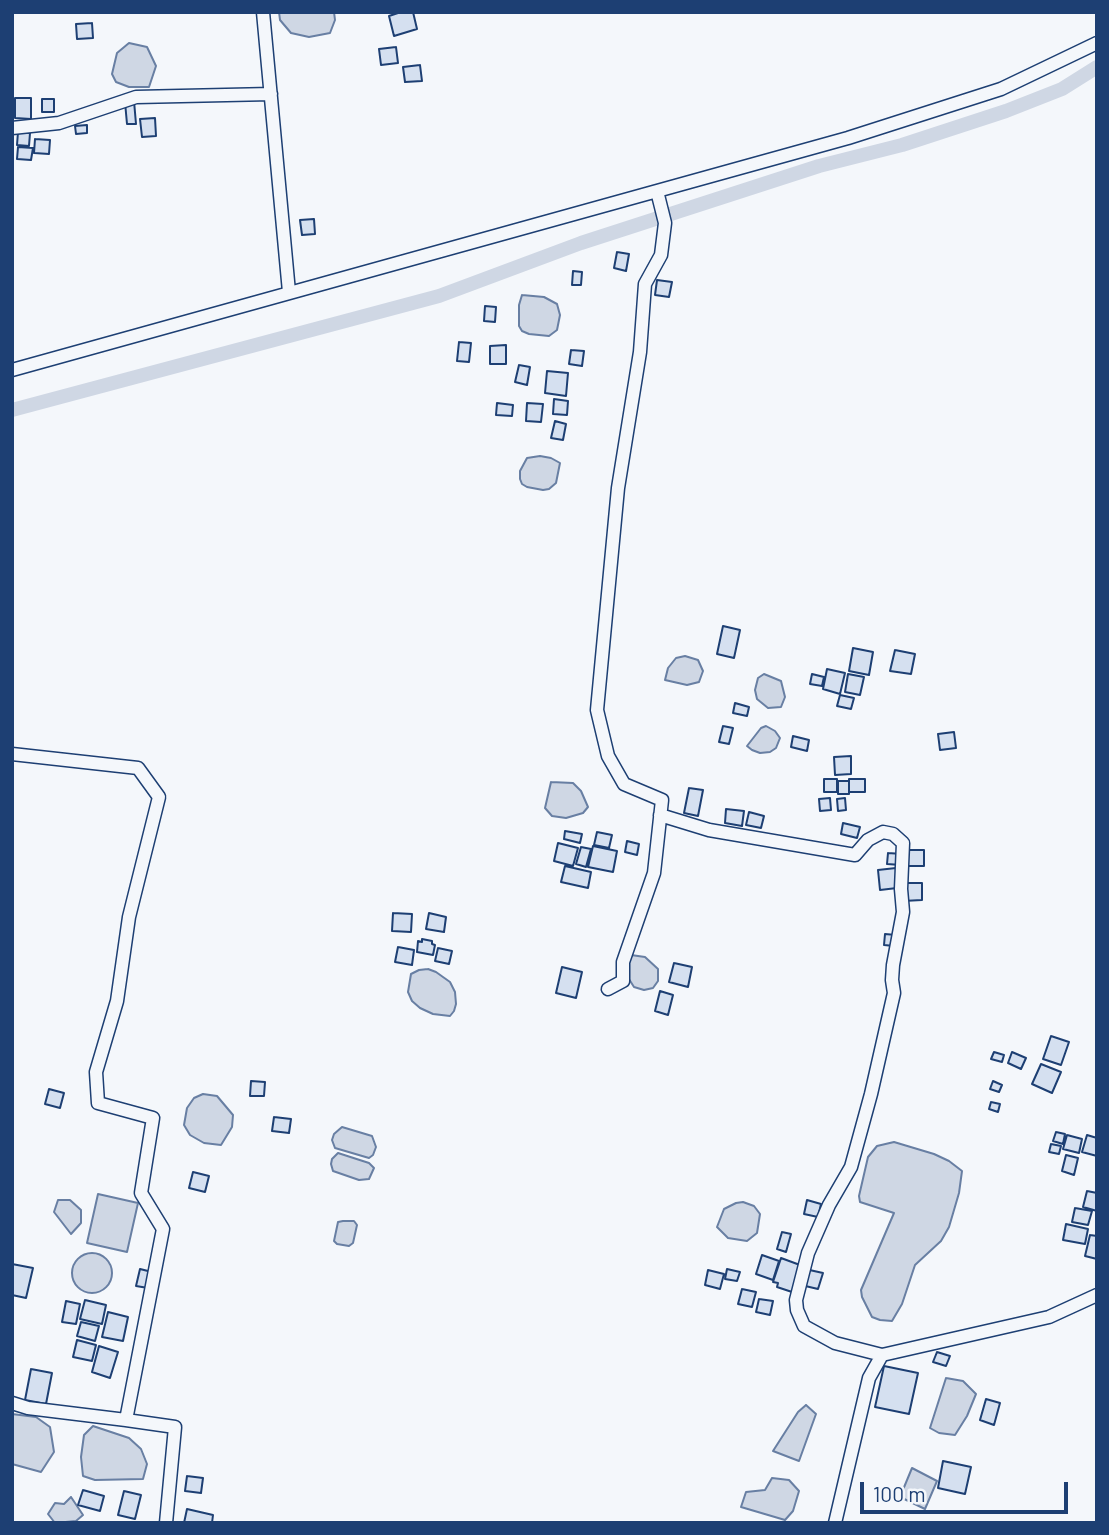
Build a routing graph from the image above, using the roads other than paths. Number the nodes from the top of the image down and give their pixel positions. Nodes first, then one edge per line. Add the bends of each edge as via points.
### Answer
1 (263, 12) edge
2 (1097, 43) edge
3 (271, 94) junction
4 (12, 128) edge
5 (658, 194) junction
6 (289, 292) junction
7 (12, 370) edge
8 (12, 754) edge
9 (660, 815) junction
10 (608, 989) dead end
11 (1097, 1295) edge
12 (881, 1355) junction
13 (12, 1403) edge
14 (126, 1420) junction
15 (166, 1523) edge
16 (835, 1523) edge

1 - 3 street
2 - 5 street via 1001,89
3 - 4 street via 136,97 59,123
3 - 6 street
5 - 6 street
5 - 9 street via 665,223 661,255 645,285 640,352 618,488 597,710 608,755 624,784 662,800
6 - 7 street
8 - 14 street via 138,768 159,797 129,917 117,1001 96,1072 98,1103 153,1118 141,1193 163,1228
9 - 10 street via 654,873 623,962 623,981
9 - 12 street via 709,830 855,855 883,832 903,842 903,912 893,965 894,993 871,1094 851,1167 808,1253 796,1300 804,1326 835,1343
11 - 12 street via 1049,1317
12 - 16 street via 869,1378
13 - 14 street
14 - 15 street via 175,1427

